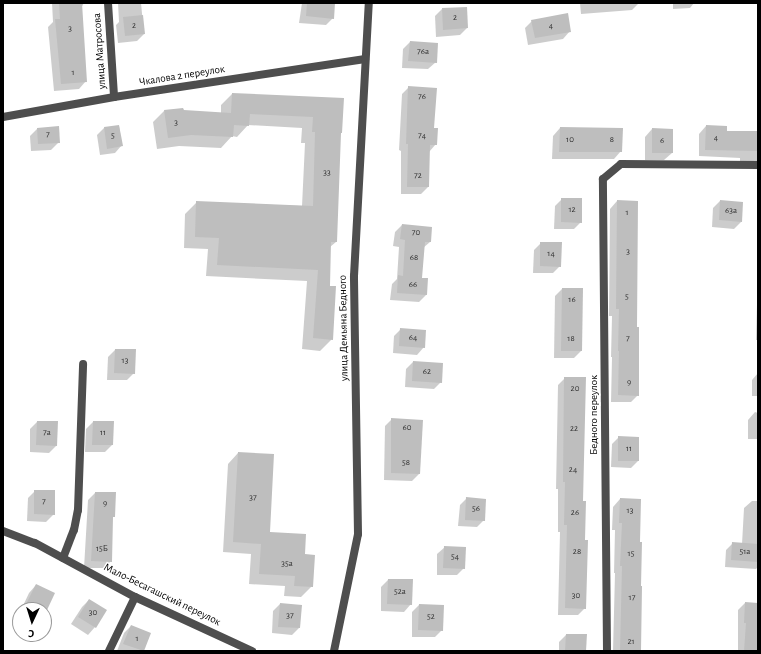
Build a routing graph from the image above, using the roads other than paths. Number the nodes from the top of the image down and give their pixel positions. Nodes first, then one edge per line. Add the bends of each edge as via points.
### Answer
1 (108, 3) edge
2 (369, 3) edge
3 (365, 59) junction
4 (114, 97) junction
5 (3, 117) edge
6 (758, 166) edge
7 (83, 364) dead end
8 (3, 531) edge
9 (63, 558) junction
10 (135, 596) junction
11 (109, 651) edge
12 (252, 651) edge
13 (334, 651) edge
14 (607, 651) edge

1 - 4 street, улица Матросова
2 - 3 street, улица Демьяна Бедного
3 - 4 street, Чкалова 2 переулок
3 - 13 street, улица Демьяна Бедного via 354,276 358,534
4 - 5 street, Чкалова 2 переулок
6 - 14 street, Бедного переулок via 621,164 603,179
7 - 9 street via 78,510 74,530
8 - 9 street, Мало-Бесагашский переулок via 35,543
9 - 10 street, Мало-Бесагашский переулок
10 - 11 street
10 - 12 street, Мало-Бесагашский переулок

